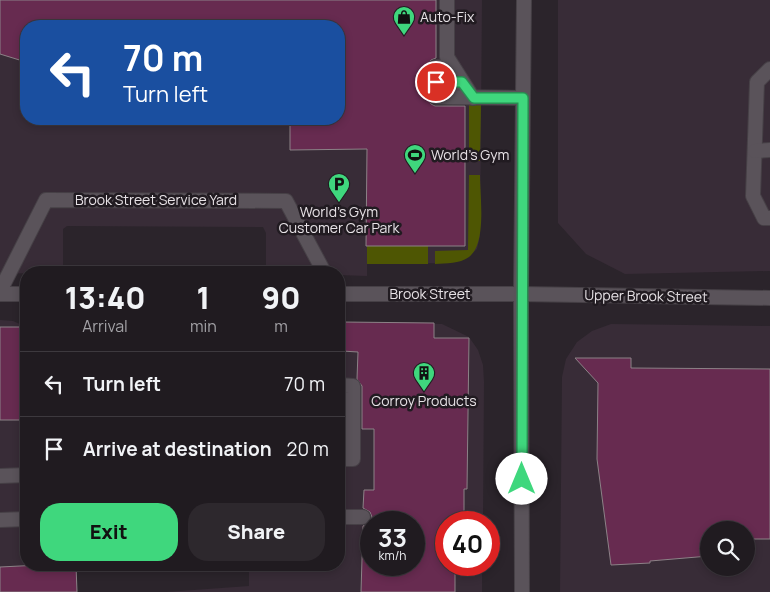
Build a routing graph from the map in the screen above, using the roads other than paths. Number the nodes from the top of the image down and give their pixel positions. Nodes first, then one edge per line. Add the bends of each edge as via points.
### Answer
1 (447, 0) edge
2 (524, 0) edge
3 (436, 67) dead end
4 (453, 67) junction
5 (770, 69) edge
6 (436, 82) dead end
7 (462, 82) junction
8 (436, 97) dead end
9 (474, 98) junction
10 (523, 98) junction
11 (770, 150) edge
12 (755, 151) junction
13 (770, 218) edge
14 (321, 266) edge
15 (0, 293) edge
16 (20, 294) edge
17 (345, 294) edge
18 (521, 294) junction
19 (770, 298) edge
20 (345, 385) edge
21 (345, 458) edge
22 (20, 475) edge
23 (0, 476) edge
24 (345, 517) edge
25 (360, 517) edge
26 (20, 519) edge
27 (0, 520) edge
28 (522, 592) edge

1 - 4 street via 446,57
2 - 10 street
3 - 4 street
4 - 7 street
5 - 12 street via 757,82
6 - 7 street
7 - 9 street
8 - 9 street
9 - 10 street
10 - 18 street
11 - 12 street
12 - 13 street via 753,196 764,218
14 - 15 street, Brook Street Service Yard via 286,200 46,200
15 - 16 street
17 - 18 street, Brook Street
18 - 19 street, Upper Brook Street
18 - 28 street
20 - 21 street via 353,386 353,459
22 - 23 street
24 - 25 street
26 - 27 street

